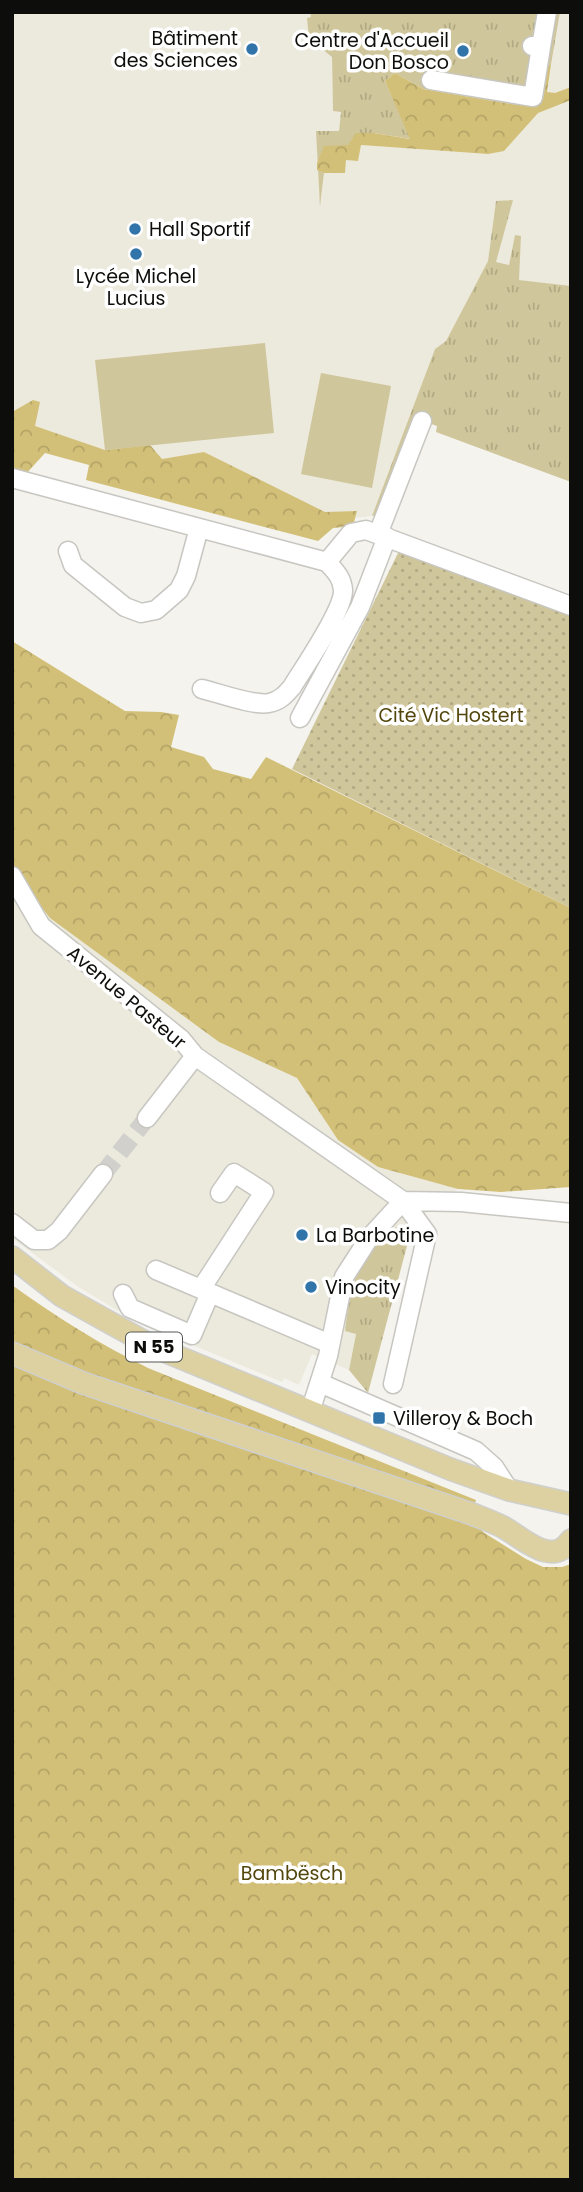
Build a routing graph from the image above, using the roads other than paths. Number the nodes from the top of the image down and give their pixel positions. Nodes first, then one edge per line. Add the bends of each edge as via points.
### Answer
1 (547, 12) edge
2 (431, 79) dead end
3 (422, 421) dead end
4 (12, 478) edge
5 (199, 528) junction
6 (383, 536) junction
7 (68, 551) dead end
8 (327, 562) junction
9 (571, 606) edge
10 (202, 689) dead end
11 (300, 718) dead end
12 (12, 876) edge
13 (195, 1056) junction
14 (147, 1118) tunnel mouth
15 (103, 1174) tunnel mouth
16 (220, 1193) dead end
17 (403, 1200) junction
18 (571, 1213) edge
19 (12, 1223) edge
20 (12, 1257) edge
21 (156, 1270) dead end
22 (206, 1291) junction
23 (123, 1294) dead end
24 (330, 1343) junction
25 (12, 1353) edge
26 (320, 1383) junction
27 (393, 1384) dead end
28 (310, 1412) junction
29 (509, 1490) junction
30 (571, 1504) edge
31 (571, 1540) edge

1 - 2 street via 536,47 533,97
3 - 6 street
4 - 5 street
5 - 7 street via 179,590 156,610 141,613 125,607 73,565
5 - 8 street
6 - 8 street via 366,530 351,533
6 - 9 street
6 - 11 street via 360,607
8 - 10 street via 340,576 339,608 283,698 269,704
12 - 13 street, Avenue Pasteur via 41,926 181,1039
13 - 14 street, Avenue Pasteur
13 - 17 street
15 - 19 street via 48,1240 34,1240
16 - 22 street via 234,1172 264,1192
17 - 18 street
17 - 24 street via 350,1264
17 - 27 street via 428,1234
20 - 28 main road, N 55 via 62,1296 141,1341
21 - 22 street
22 - 23 street via 192,1335 130,1308
22 - 24 street
24 - 26 street
25 - 31 main road via 83,1383 472,1514 502,1526 533,1548 558,1551
26 - 28 street
26 - 29 street via 476,1451
28 - 29 main road, N 55
29 - 30 main road, N 55

